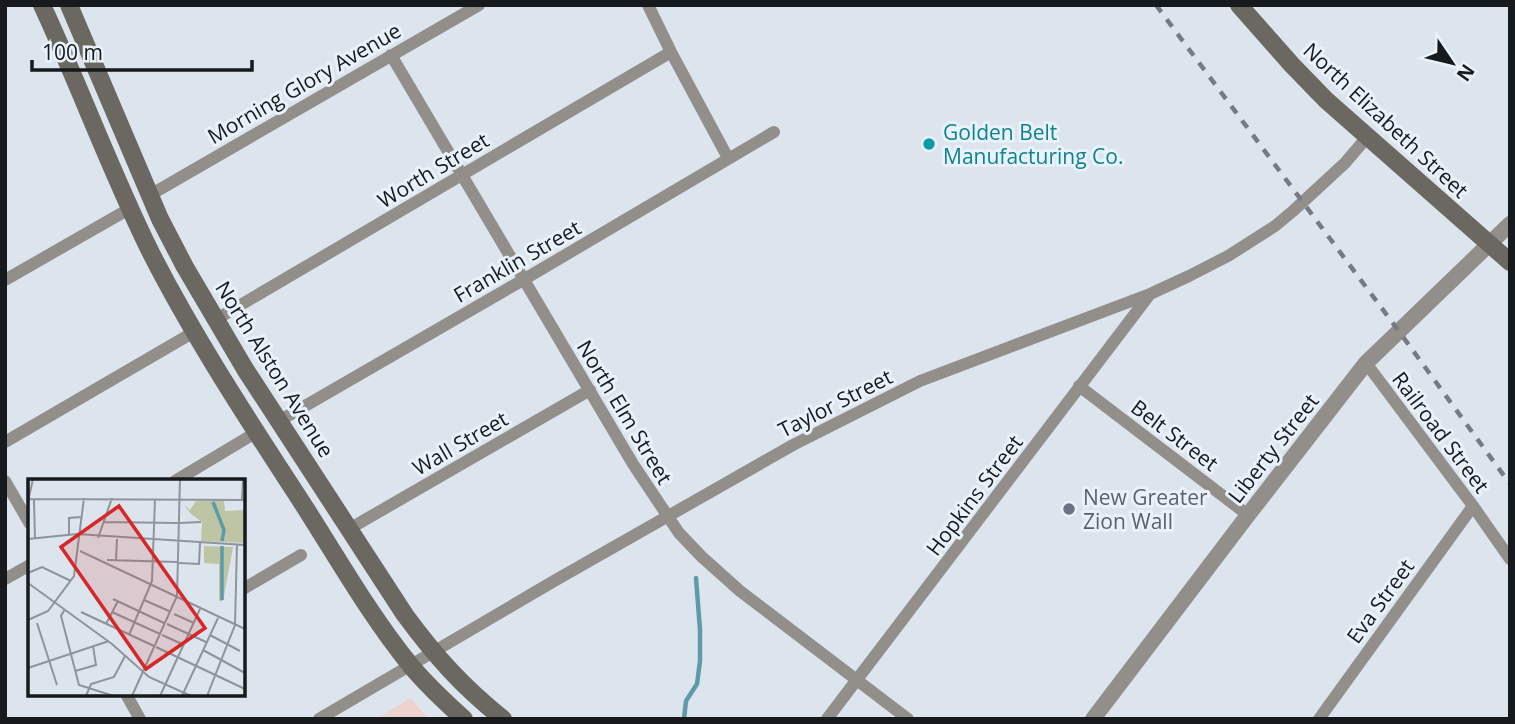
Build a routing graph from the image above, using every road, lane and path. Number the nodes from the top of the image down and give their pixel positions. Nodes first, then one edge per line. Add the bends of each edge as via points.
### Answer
1 (42, 5) edge
2 (69, 5) edge
3 (449, 5) edge
4 (479, 5) edge
5 (648, 5) edge
6 (1239, 5) edge
7 (453, 20) junction
8 (671, 52) junction
9 (391, 55) junction
10 (774, 132) dead end
11 (1368, 136) junction
12 (729, 158) junction
13 (461, 175) junction
14 (150, 195) junction
15 (130, 209) junction
16 (1510, 224) edge
17 (1489, 245) junction
18 (1510, 262) edge
19 (5, 280) edge
20 (523, 280) junction
21 (1150, 294) junction
22 (215, 320) junction
23 (194, 332) junction
24 (1366, 363) junction
25 (1079, 386) junction
26 (590, 390) junction
27 (279, 421) junction
28 (257, 432) junction
29 (5, 442) edge
30 (178, 479) edge
31 (5, 481) edge
32 (1473, 506) junction
33 (1248, 514) junction
34 (668, 516) junction
35 (28, 521) edge
36 (349, 529) junction
37 (301, 555) dead end
38 (1510, 559) edge
39 (28, 566) edge
40 (5, 579) edge
41 (245, 588) edge
42 (432, 652) junction
43 (411, 665) junction
44 (857, 680) junction
45 (127, 696) edge
46 (140, 719) edge
47 (319, 719) edge
48 (464, 719) edge
49 (503, 719) edge
50 (827, 719) edge
51 (908, 719) edge
52 (1093, 719) edge
53 (1319, 719) edge

1 - 15 main road
2 - 14 main road, North Alston Avenue
3 - 7 street
4 - 7 street, Morning Glory Avenue
5 - 8 street
6 - 11 main road, North Elizabeth Street via 1317,91
7 - 9 street, Morning Glory Avenue
8 - 12 street
8 - 13 street, Worth Street
9 - 13 street, North Elm Street
9 - 14 street, Morning Glory Avenue
10 - 12 street, Franklin Street
11 - 17 main road, North Elizabeth Street
11 - 21 street, Taylor Street via 1275,226 1228,256
12 - 20 street, Franklin Street
13 - 20 street, North Elm Street
13 - 22 street, Worth Street
14 - 22 main road, North Alston Avenue
15 - 19 street
15 - 23 main road
16 - 17 street, Liberty Street
17 - 18 main road, North Elizabeth Street
17 - 24 street, Liberty Street
20 - 26 street, North Elm Street
20 - 27 street, Franklin Street
21 - 25 street, Hopkins Street
21 - 34 street, Taylor Street via 920,381 793,445
22 - 27 main road, North Alston Avenue
23 - 28 main road
23 - 29 street
24 - 32 street, Railroad Street
24 - 33 street, Liberty Street
25 - 33 street, Belt Street
25 - 44 street, Hopkins Street
26 - 34 street, North Elm Street
26 - 36 street, Wall Street
27 - 36 main road, North Alston Avenue
28 - 30 street
28 - 43 main road via 365,602
31 - 35 street
32 - 38 street, Railroad Street
32 - 53 street, Eva Street
33 - 52 street, Liberty Street
34 - 42 street, Taylor Street
34 - 44 street, North Elm Street via 702,557 740,591
36 - 42 main road, North Alston Avenue
37 - 41 street
39 - 40 street
42 - 43 street, Taylor Street
42 - 49 main road, North Alston Avenue
43 - 47 street, Taylor Street
43 - 48 main road
44 - 50 street, Hopkins Street
44 - 51 street, North Elm Street
45 - 46 street

